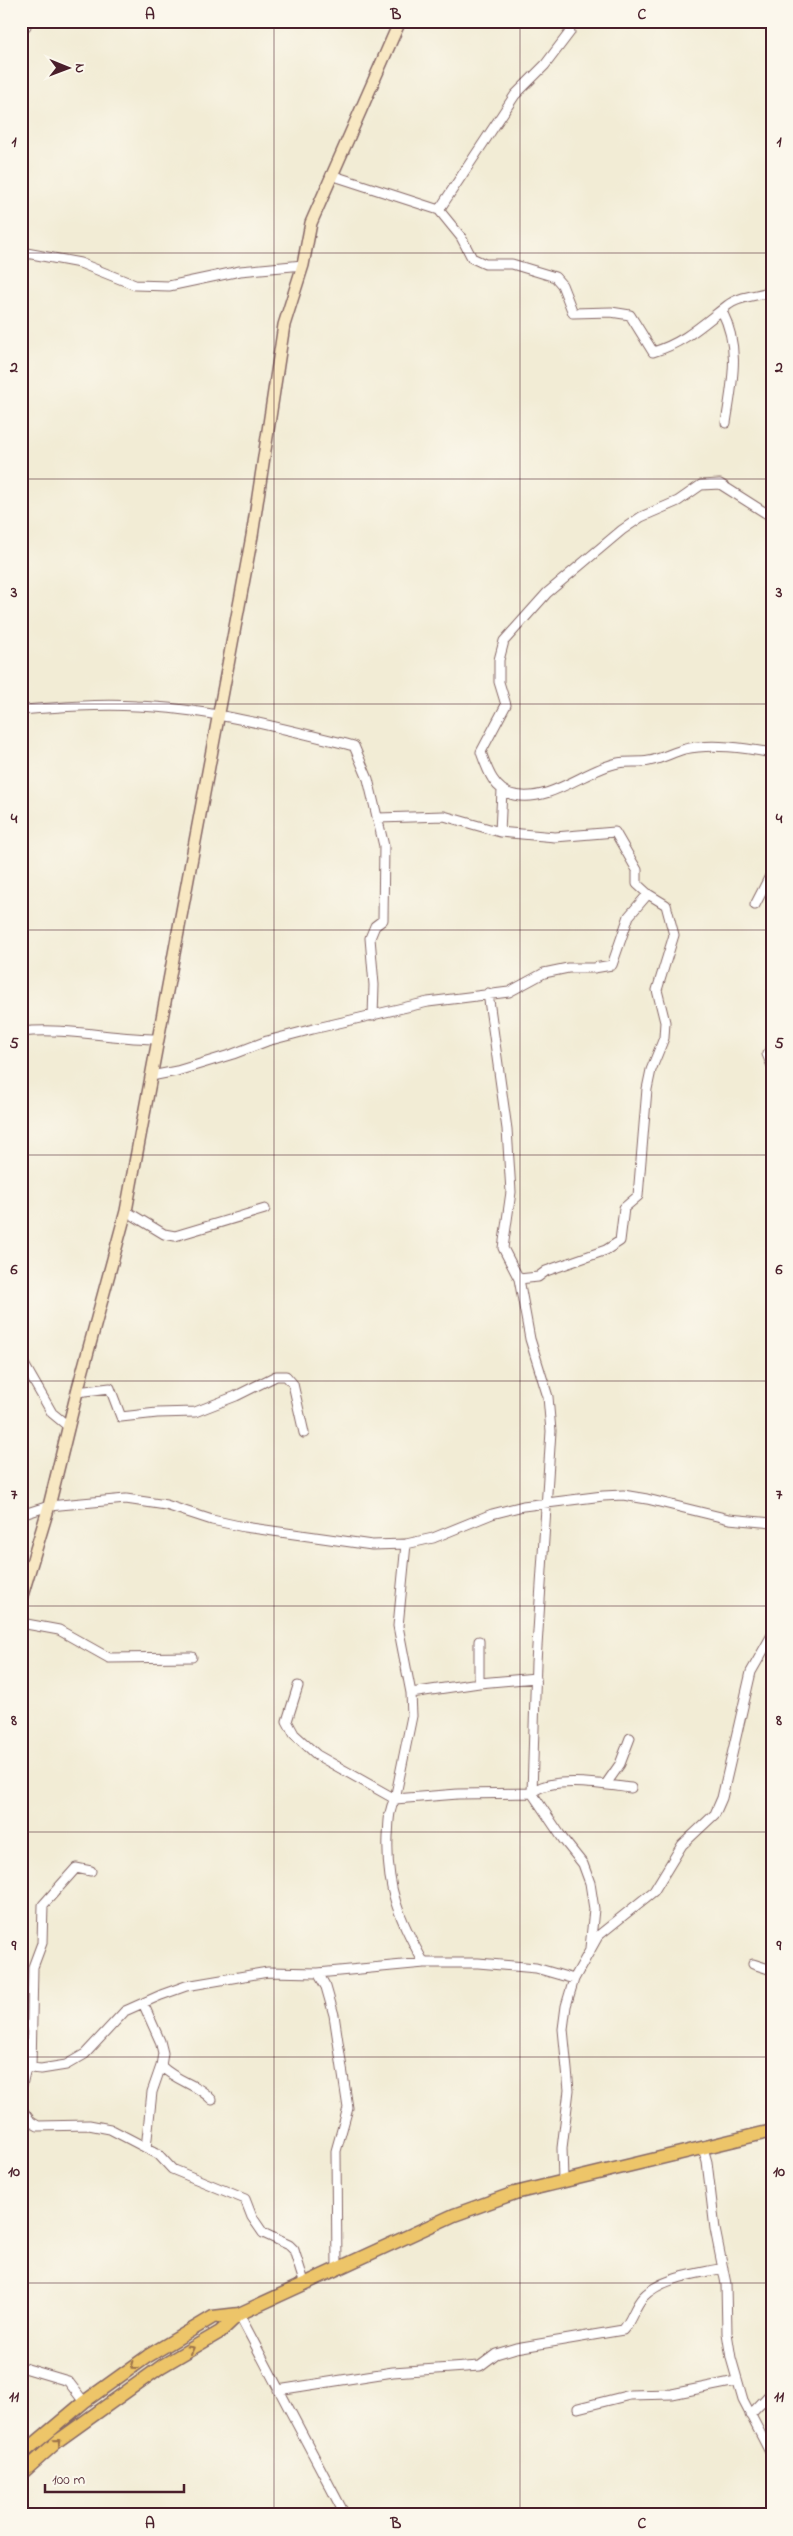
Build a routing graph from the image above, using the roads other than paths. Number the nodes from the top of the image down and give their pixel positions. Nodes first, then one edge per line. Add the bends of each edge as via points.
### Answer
1 (400, 21) edge
2 (570, 32) dead end
3 (331, 175) junction
4 (439, 210) junction
5 (21, 252) edge
6 (303, 265) junction
7 (772, 291) edge
8 (722, 311) junction
9 (726, 423) dead end
10 (772, 517) edge
11 (21, 710) edge
12 (218, 716) junction
13 (772, 753) edge
14 (502, 790) junction
15 (378, 818) junction
16 (500, 832) junction
17 (772, 872) edge
18 (648, 894) junction
19 (755, 904) dead end
20 (488, 993) junction
21 (373, 1016) junction
22 (21, 1032) edge
23 (158, 1039) junction
24 (772, 1050) edge
25 (772, 1066) edge
26 (151, 1076) junction
27 (265, 1209) dead end
28 (126, 1211) junction
29 (519, 1279) junction
30 (21, 1359) edge
31 (77, 1392) junction
32 (69, 1426) junction
33 (304, 1433) dead end
34 (546, 1504) junction
35 (49, 1506) junction
36 (21, 1515) edge
37 (772, 1522) edge
38 (406, 1544) junction
39 (21, 1599) edge
40 (21, 1623) edge
41 (772, 1635) edge
42 (479, 1641) dead end
43 (192, 1657) dead end
44 (536, 1678) junction
45 (479, 1682) junction
46 (298, 1686) dead end
47 (411, 1693) junction
48 (630, 1738) dead end
49 (606, 1784) junction
50 (631, 1788) dead end
51 (532, 1793) junction
52 (395, 1799) junction
53 (91, 1871) dead end
54 (590, 1951) junction
55 (424, 1963) junction
56 (753, 1964) dead end
57 (772, 1970) edge
58 (318, 1973) junction
59 (574, 1979) junction
60 (143, 2003) junction
61 (161, 2066) junction
62 (26, 2067) edge
63 (21, 2088) edge
64 (212, 2100) dead end
65 (21, 2108) edge
66 (772, 2131) edge
67 (146, 2148) junction
68 (703, 2148) junction
69 (563, 2180) junction
70 (723, 2268) junction
71 (336, 2270) junction
72 (305, 2285) junction
73 (239, 2314) junction
74 (21, 2367) edge
75 (736, 2381) junction
76 (278, 2390) junction
77 (772, 2392) edge
78 (84, 2402) junction
79 (578, 2408) dead end
80 (750, 2415) junction
81 (21, 2456) edge
82 (772, 2456) edge
83 (21, 2474) edge
84 (344, 2515) edge

1 - 3 main road via 372,90
2 - 4 street via 545,66 515,95
3 - 4 street
3 - 6 main road via 311,223
4 - 8 street via 461,237 472,258 485,264 512,264 555,277 562,285 573,313 630,315 653,352 669,348 691,335
5 - 6 street via 80,264 135,285 169,286 240,271
6 - 12 main road via 284,325 252,536
7 - 8 street via 738,300
8 - 9 street via 734,344
10 - 14 street via 720,484 701,485 678,501 641,517 622,530 547,593 504,642 499,660 506,705 481,752 494,782
11 - 12 street via 138,706
12 - 15 street via 354,746 368,779
12 - 23 main road via 174,968
13 - 14 street via 741,747 686,749 649,761 618,763 567,786 532,796 514,795
14 - 16 street
15 - 16 street via 444,816
15 - 21 street via 384,846 383,920 375,926 370,938
16 - 18 street via 555,836 615,832 637,870 637,884
17 - 19 street
18 - 20 street via 629,916 612,965 544,973 509,992
18 - 29 street via 666,905 674,935 658,990 665,1022 664,1038 647,1090 638,1196 624,1208 620,1241 606,1250 546,1270 538,1277
20 - 21 street via 428,1002
20 - 29 street via 505,1110 510,1174 511,1192 503,1248
21 - 26 street via 267,1041 177,1072
22 - 23 street via 72,1030 116,1038
23 - 26 main road
24 - 25 street via 767,1054
26 - 28 main road
27 - 28 street via 175,1236 164,1234
28 - 31 main road
29 - 34 street via 530,1339 548,1397 551,1431
30 - 32 street via 52,1413
31 - 32 main road
31 - 33 street via 110,1388 121,1417 195,1412 276,1376 286,1376 293,1384
32 - 35 main road
34 - 37 street via 622,1495 729,1519
34 - 38 street via 508,1510 434,1538
34 - 44 street
35 - 36 street
35 - 38 street via 126,1499 166,1505 244,1527 372,1545
35 - 39 main road
38 - 47 street via 398,1626
40 - 43 street via 59,1630 109,1658
41 - 54 street via 751,1672 722,1798 715,1814 682,1845 654,1890 598,1936
42 - 45 street
44 - 45 street
44 - 51 street
45 - 47 street
46 - 52 street via 287,1720 294,1734 317,1755
47 - 52 street via 412,1716
48 - 49 street via 620,1764
49 - 50 street
49 - 51 street via 539,1786
51 - 52 street
51 - 54 street via 585,1871 594,1909
52 - 55 street via 390,1808 387,1866 394,1902
53 - 62 street via 76,1868 43,1905 42,1943 34,1966
54 - 59 street
55 - 58 street
55 - 59 street via 536,1968
56 - 57 street
58 - 60 street via 268,1972 186,1986
58 - 71 street via 334,2015 348,2108 336,2151
59 - 69 street via 566,2006 564,2029 569,2090 562,2148
60 - 61 street via 160,2041 163,2053
60 - 62 street via 125,2011 84,2054 66,2065 41,2069
61 - 64 street via 182,2082 204,2090
61 - 67 street via 152,2092
62 - 63 street
65 - 67 street via 38,2126 88,2125 110,2129
66 - 68 main road
67 - 72 street via 158,2154 172,2169 245,2200 263,2233 294,2250
68 - 69 main road
68 - 70 street
69 - 71 main road via 515,2192 454,2215
70 - 75 street via 727,2333
70 - 76 street via 652,2289 623,2330 516,2348 496,2354 480,2366 393,2372
71 - 72 main road
72 - 73 main road
73 - 76 street
73 -> 78 main road via 213,2317 148,2356
83 -> 73 main road via 59,2440 162,2366 220,2332
74 - 78 street via 68,2381
75 - 79 street via 672,2394 630,2395
75 - 80 street
76 - 84 street
77 - 80 street
78 - 81 main road
80 - 82 street

